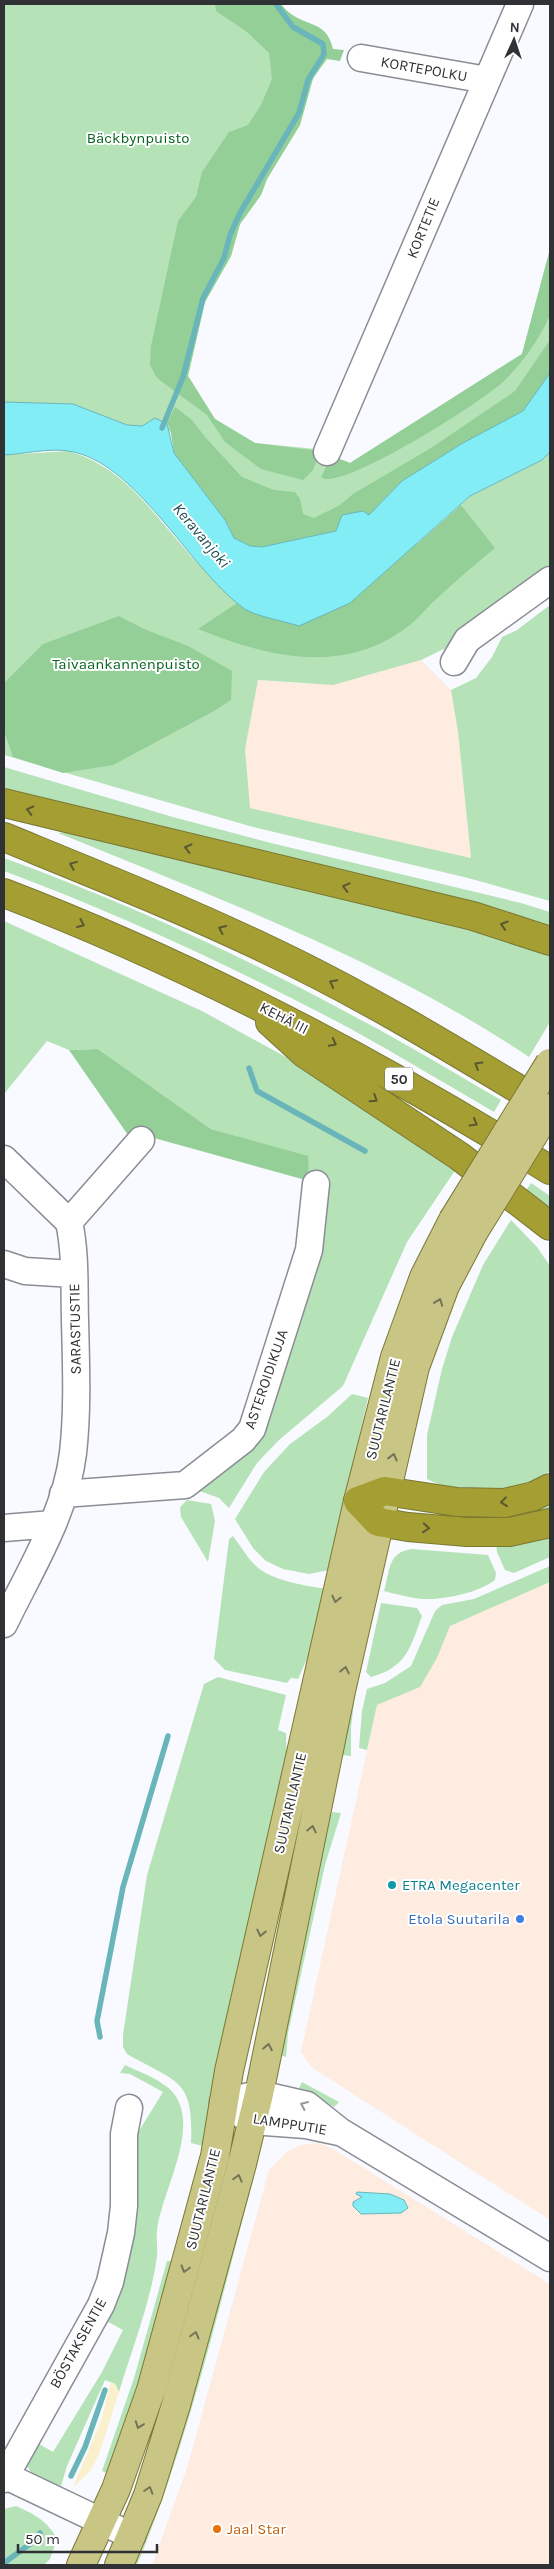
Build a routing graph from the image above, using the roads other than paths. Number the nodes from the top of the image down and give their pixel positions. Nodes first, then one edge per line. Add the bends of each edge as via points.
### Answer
1 (520, 4) edge
2 (360, 58) dead end
3 (487, 80) junction
4 (327, 452) dead end
5 (550, 580) edge
6 (454, 662) dead end
7 (4, 803) edge
8 (4, 837) edge
9 (4, 893) edge
10 (550, 941) edge
11 (242, 997) junction
12 (550, 1063) edge
13 (550, 1108) edge
14 (141, 1140) dead end
15 (4, 1159) edge
16 (550, 1170) edge
17 (316, 1184) dead end
18 (510, 1196) junction
19 (68, 1222) junction
20 (463, 1226) junction
21 (550, 1226) edge
22 (550, 1240) edge
23 (4, 1264) edge
24 (73, 1274) junction
25 (550, 1488) edge
26 (385, 1491) junction
27 (63, 1494) junction
28 (358, 1502) junction
29 (378, 1522) junction
30 (550, 1523) edge
31 (53, 1524) junction
32 (4, 1528) edge
33 (4, 1624) edge
34 (259, 2094) junction
35 (223, 2102) junction
36 (129, 2108) dead end
37 (252, 2121) junction
38 (341, 2132) junction
39 (550, 2258) edge
40 (4, 2476) edge
41 (101, 2523) junction
42 (132, 2536) junction
43 (82, 2565) edge
44 (119, 2565) edge

1 - 3 street, KORTETIE
2 - 3 street, KORTEPOLKU
3 - 4 street, KORTETIE
5 - 6 street via 467,640
10 -> 7 highway via 473,916
13 -> 8 highway via 407,1022 267,949
9 -> 11 highway, KEHÄ III / 50
11 -> 16 highway, KEHÄ III / 50 via 363,1059
11 -> 18 highway via 304,1053 459,1156
12 - 20 main road, SUUTARILANTIE, bridge
13 - 20 main road, SUUTARILANTIE, bridge
14 - 19 street
15 - 19 street
17 - 27 street, ASTEROIDIKUJA via 309,1250 252,1429 243,1440 185,1485
18 - 21 highway
18 - 22 highway
19 - 24 street, SARASTUSTIE
26 -> 20 main road, SUUTARILANTIE via 415,1368
20 - 28 main road, SUUTARILANTIE via 424,1277 395,1357
23 - 24 street via 25,1271
24 - 27 street, SARASTUSTIE via 76,1375 73,1454
25 -> 26 highway via 534,1496 504,1503 457,1502
26 - 28 highway
26 - 29 main road, SUUTARILANTIE
27 - 31 street, SARASTUSTIE
28 - 29 highway
28 -> 35 main road, SUUTARILANTIE
29 -> 30 highway via 467,1532 509,1532
34 -> 29 main road, SUUTARILANTIE via 298,1893
31 - 32 street
31 - 33 street, SARASTUSTIE
34 - 35 street, LAMPPUTIE
34 - 37 main road, SUUTARILANTIE
38 -> 34 street, LAMPPUTIE via 307,2105
35 - 37 street, LAMPPUTIE
35 -> 41 main road, SUUTARILANTIE via 215,2156 152,2390
36 - 40 street, BÖSTAKSENTIE via 124,2134 122,2224 110,2282 101,2305
37 - 38 street, LAMPPUTIE via 306,2125
42 -> 37 main road, SUUTARILANTIE via 176,2405
38 - 39 street, LAMPPUTIE
40 - 41 street
41 - 42 street
41 - 43 main road, SUUTARILANTIE
42 - 44 main road, SUUTARILANTIE

